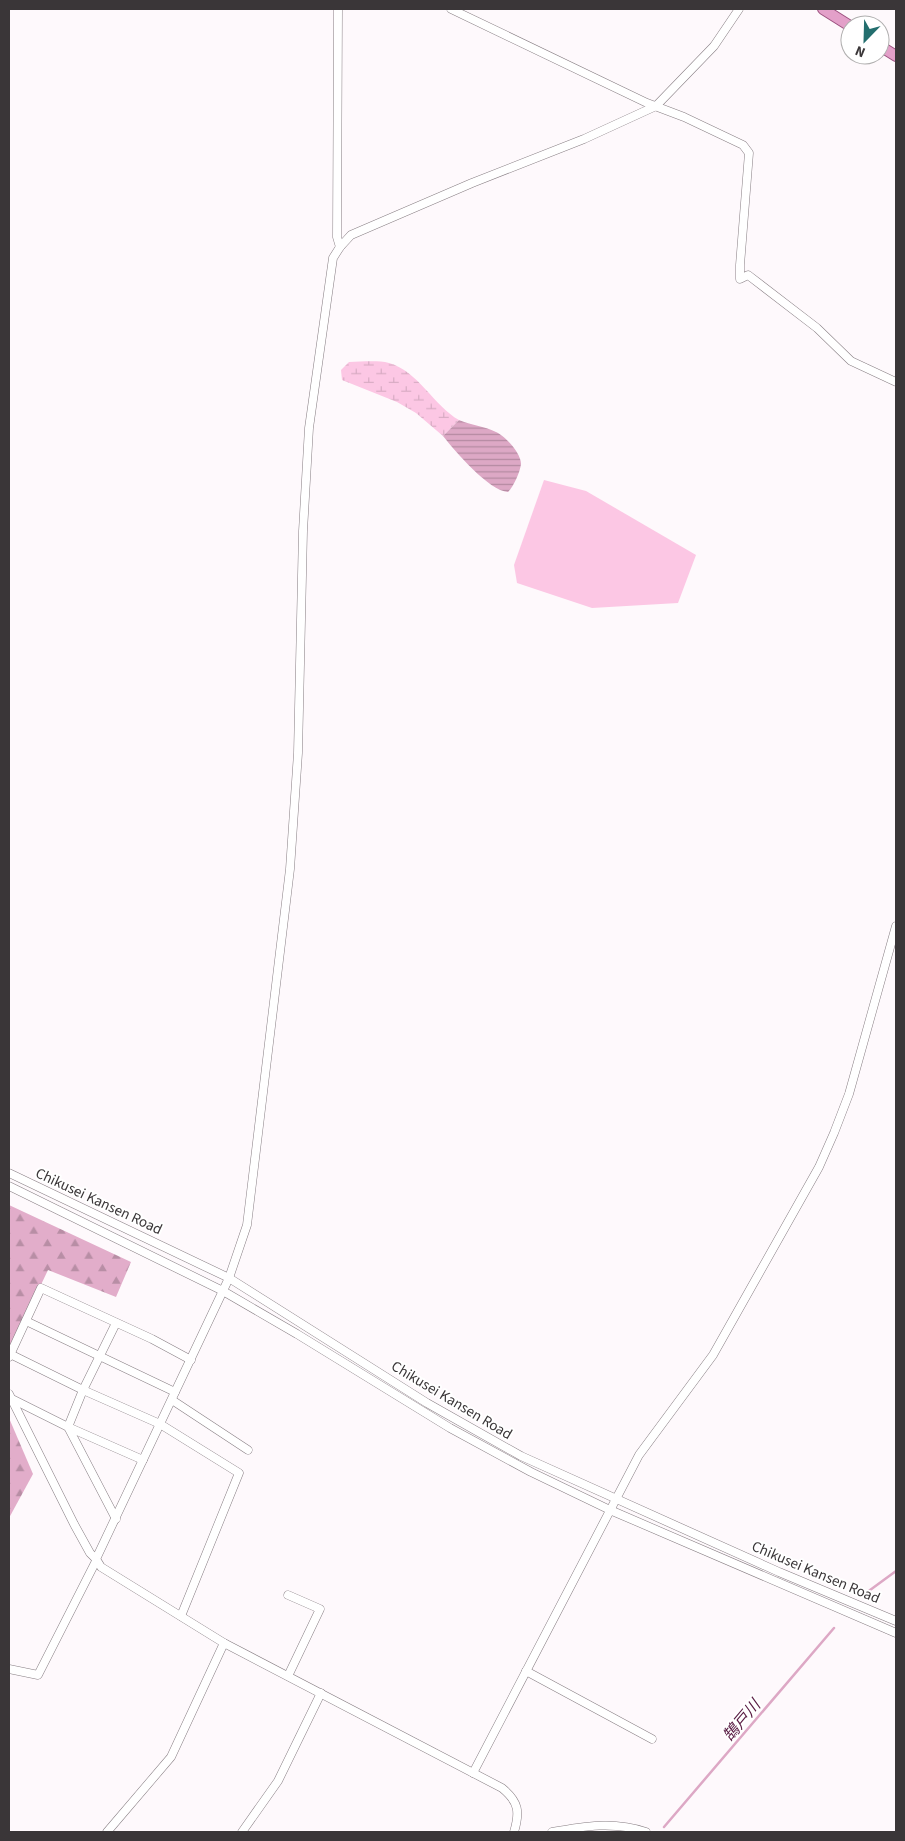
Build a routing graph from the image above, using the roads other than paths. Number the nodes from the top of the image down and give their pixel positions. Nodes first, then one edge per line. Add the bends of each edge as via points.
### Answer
1 (338, 9) edge
2 (451, 9) edge
3 (739, 9) edge
4 (823, 9) edge
5 (840, 20) edge
6 (656, 106) junction
7 (340, 247) junction
8 (896, 382) edge
9 (896, 926) edge
10 (9, 1173) edge
11 (9, 1186) edge
12 (229, 1278) junction
13 (223, 1291) junction
14 (26, 1321) junction
15 (116, 1323) junction
16 (10, 1356) edge
17 (100, 1357) junction
18 (191, 1360) junction
19 (83, 1390) junction
20 (10, 1396) edge
21 (173, 1396) junction
22 (160, 1424) junction
23 (68, 1427) junction
24 (248, 1450) dead end
25 (143, 1460) junction
26 (616, 1499) junction
27 (610, 1510) junction
28 (116, 1518) junction
29 (96, 1560) junction
30 (288, 1595) dead end
31 (181, 1616) junction
32 (896, 1621) edge
33 (896, 1633) edge
34 (224, 1643) junction
35 (9, 1669) edge
36 (526, 1671) junction
37 (288, 1676) junction
38 (321, 1693) junction
39 (652, 1739) dead end
40 (473, 1773) junction
41 (107, 1832) edge
42 (242, 1832) edge
43 (514, 1832) edge
44 (552, 1832) edge
45 (646, 1832) edge

1 - 7 street via 337,237
2 - 6 street
3 - 6 street via 714,46
4 - 5 main road
6 - 7 street via 351,235
6 - 8 street via 743,145 750,153 740,279 748,275 817,328 851,361
7 - 12 street via 333,258 309,428 303,531 298,753 284,920 250,1203 242,1243
9 - 26 street via 851,1085 823,1159 720,1345 644,1447
10 - 12 street, Chikusei Kansen Road
11 - 13 street, Chikusei Kansen Road
12 - 13 street
12 - 26 street, Chikusei Kansen Road via 480,1434
13 - 18 street
13 - 27 street, Chikusei Kansen Road via 450,1428
14 - 15 street via 41,1288
14 - 16 street
14 - 17 street
15 - 17 street
15 - 18 street
16 - 19 street
17 - 19 street
17 - 21 street
18 - 21 street
19 - 22 street
19 - 23 street
20 - 23 street
20 - 29 street via 74,1524
21 - 22 street
21 - 24 street
22 - 25 street
22 - 31 street via 239,1473
23 - 25 street
23 - 28 street
25 - 28 street
26 - 27 street
26 - 32 street, Chikusei Kansen Road
27 - 33 street, Chikusei Kansen Road
27 - 36 street
28 - 29 street
29 - 31 street via 101,1567
29 - 35 street via 38,1674
30 - 37 street via 320,1609
31 - 34 street
34 - 37 street
34 - 41 street via 171,1757
36 - 39 street
36 - 40 street
37 - 38 street
38 - 40 street
38 - 42 street via 278,1781
40 - 43 street via 512,1796 518,1817
44 - 45 street via 609,1824

